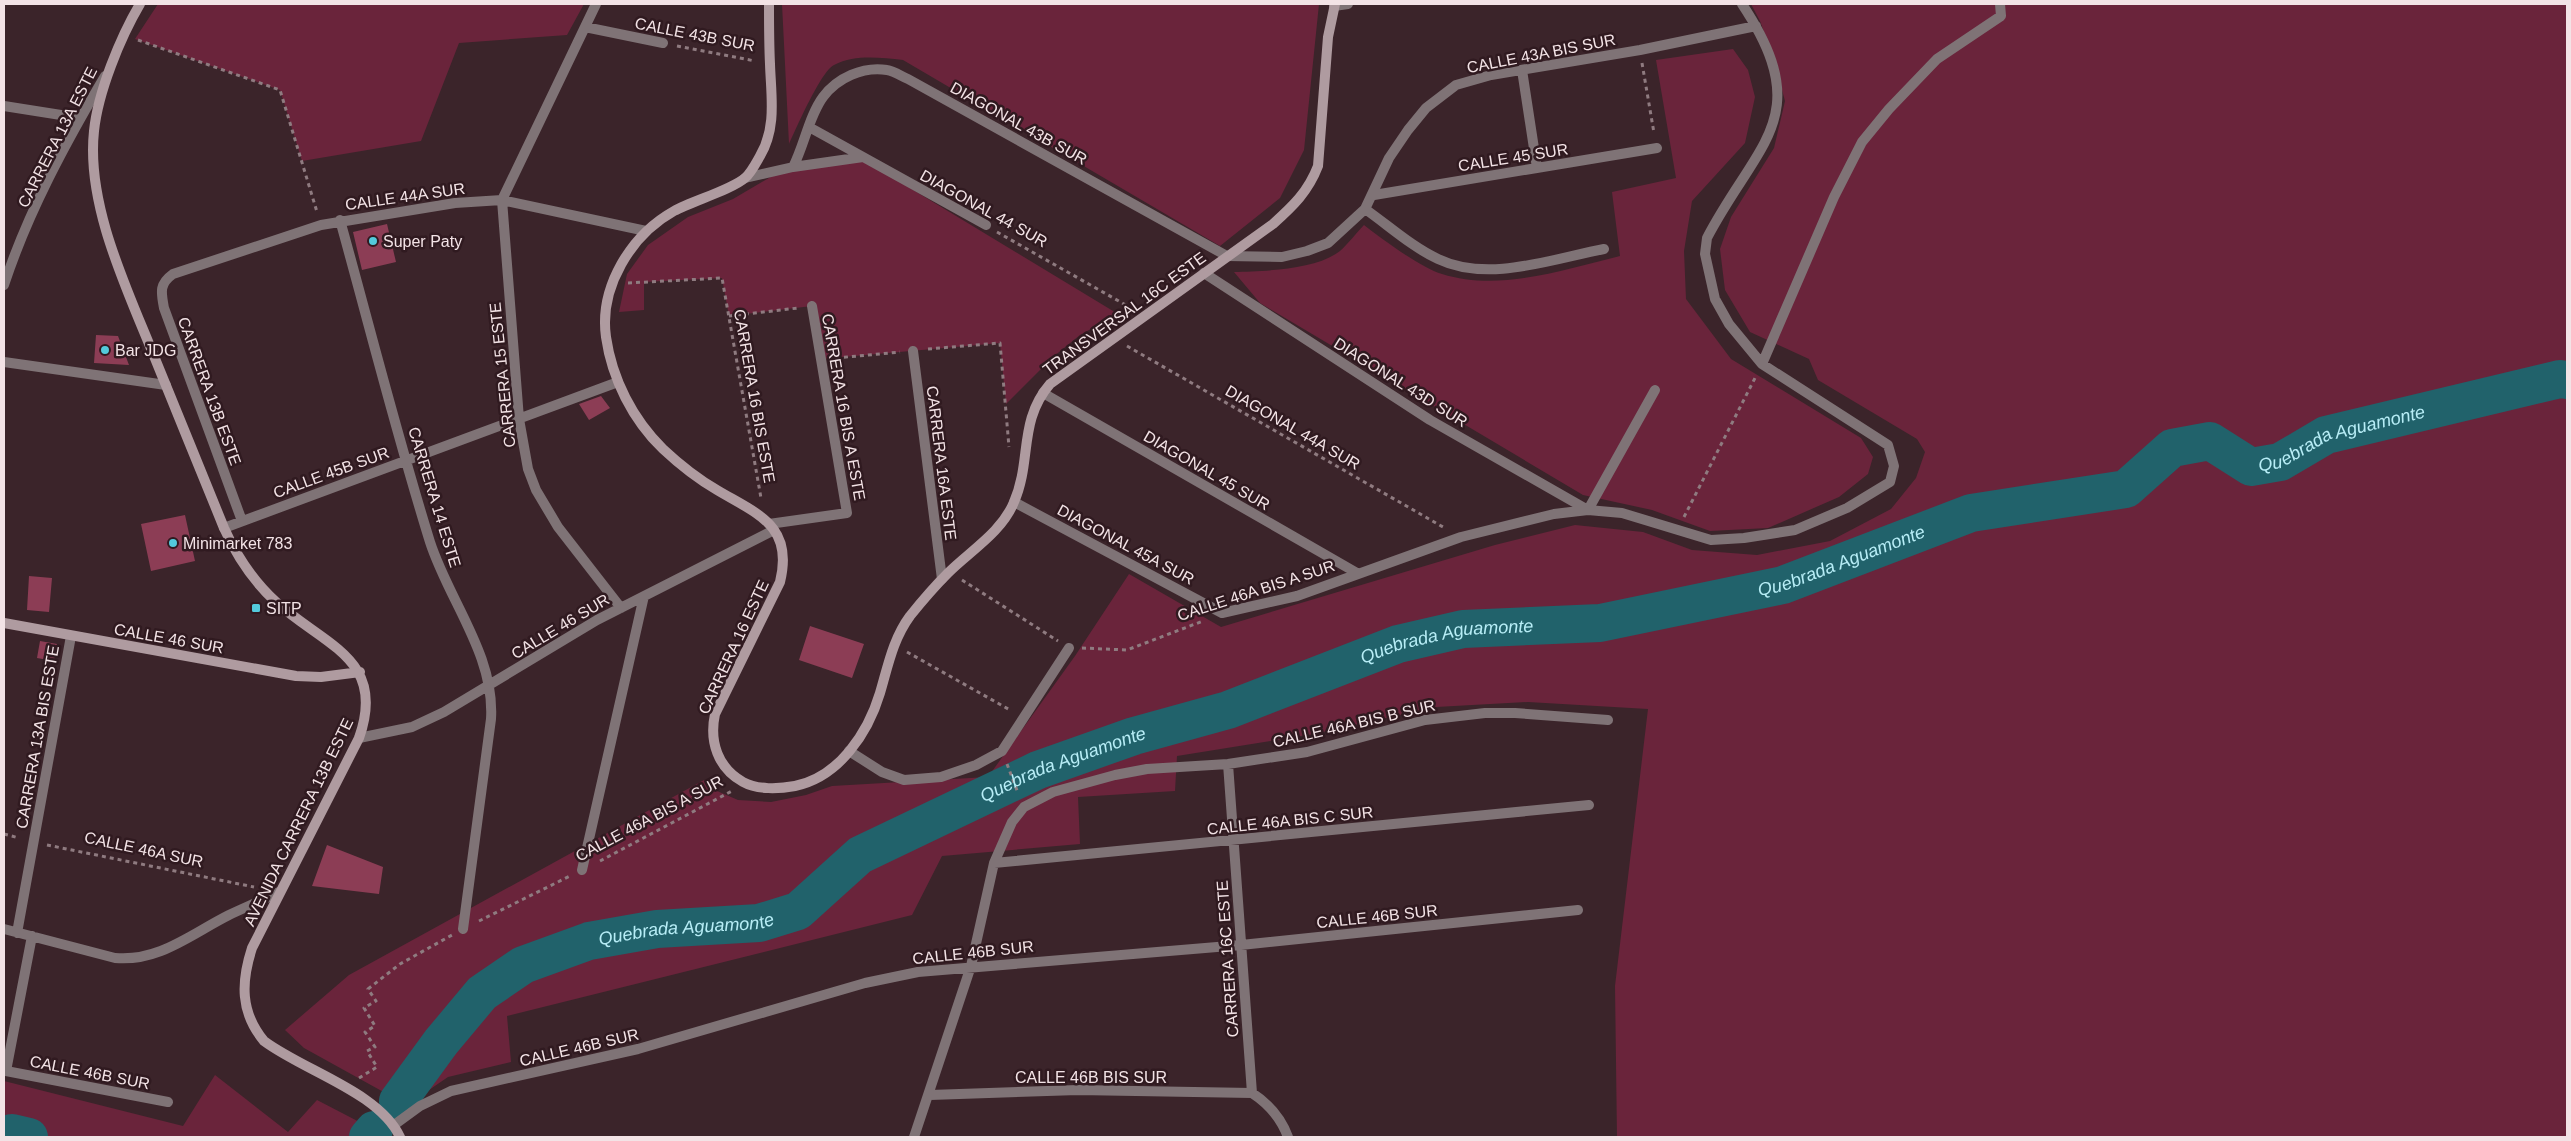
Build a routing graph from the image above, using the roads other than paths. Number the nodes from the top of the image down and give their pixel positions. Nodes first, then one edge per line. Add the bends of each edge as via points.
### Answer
1 (140, 4) edge
2 (596, 4) edge
3 (769, 4) edge
4 (1348, 4) edge
5 (1742, 4) edge
6 (2000, 4) edge
7 (1334, 5) edge
8 (585, 26) junction
9 (1756, 26) junction
10 (663, 43) road end
11 (116, 58) junction
12 (1522, 70) junction
13 (4, 106) edge
14 (80, 118) junction
15 (809, 127) junction
16 (1657, 148) road end
17 (863, 157) junction
18 (792, 167) junction
19 (1537, 168) junction
20 (745, 178) junction
21 (1374, 195) junction
22 (502, 200) junction
23 (1365, 209) junction
24 (340, 220) junction
25 (986, 225) road end
26 (646, 231) junction
27 (1604, 249) dead end
28 (1227, 256) junction
29 (1204, 273) junction
30 (173, 274) joint
31 (4, 285) edge
32 (812, 306) road end
33 (913, 351) dead end
34 (4, 362) edge
35 (1762, 364) junction
36 (618, 382) junction
37 (166, 385) junction
38 (1655, 390) dead end
39 (1043, 393) junction
40 (518, 419) junction
41 (406, 461) junction
42 (1014, 502) junction
43 (1588, 510) junction
44 (242, 521) junction
45 (769, 524) junction
46 (224, 528) junction
47 (1356, 573) junction
48 (945, 575) junction
49 (644, 596) junction
50 (621, 608) junction
51 (1222, 613) joint
52 (4, 623) edge
53 (71, 636) junction
54 (1069, 648) road end
55 (360, 672) junction
56 (490, 685) junction
57 (1608, 720) dead end
58 (359, 738) junction
59 (849, 751) junction
60 (1228, 764) junction
61 (746, 784) joint
62 (1590, 805) dead end
63 (1234, 841) junction
64 (994, 863) junction
65 (582, 870) road end
66 (279, 892) junction
67 (1578, 910) dead end
68 (4, 929) edge
69 (463, 929) road end
70 (17, 933) junction
71 (32, 936) junction
72 (1241, 945) junction
73 (971, 966) junction
74 (1252, 1093) junction
75 (930, 1095) junction
76 (168, 1102) dead end
77 (394, 1125) junction
78 (400, 1137) edge
79 (914, 1137) edge
80 (1288, 1137) edge

1 - 11 street, AVENIDA CARRERA 13B ESTE
2 - 8 street
3 - 20 street via 773,116 761,156
4 - 7 street
5 - 9 street
6 - 35 street via 2001,16 1937,59 1862,142 1834,197
7 - 28 street, TRANSVERSAL 16C ESTE via 1328,37 1318,166 1312,183 1301,198 1272,224
8 - 10 street, CALLE 43B SUR
8 - 22 street
9 - 12 street, CALLE 43A BIS SUR
9 - 35 street via 1772,63 1778,91 1777,113 1768,139 1707,238 1705,254 1715,299 1729,324
11 - 14 street, CARRERA 13A ESTE
11 - 37 street, AVENIDA CARRERA 13B ESTE via 98,107 94,132 97,188 120,271
12 - 19 street
12 - 21 street, CALLE 43A BIS SUR via 1456,84 1426,108 1389,158
13 - 14 street
14 - 31 street, CARRERA 13A ESTE via 40,198
15 - 17 street, DIAGONAL 44 SUR
15 - 18 street, DIAGONAL 43B SUR via 803,148
15 - 28 street, DIAGONAL 43B SUR via 822,98 846,77 866,70 887,70
16 - 19 street, CALLE 45 SUR
17 - 18 street
17 - 25 street, DIAGONAL 44 SUR
18 - 20 street
19 - 21 street, CALLE 45 SUR
20 - 26 street via 675,210
21 - 23 street, CALLE 43A BIS SUR
22 - 24 street, CALLE 44A SUR via 455,203
22 - 26 street, CALLE 44A SUR
22 - 40 street, CARRERA 15 ESTE
23 - 27 street via 1437,259 1460,267 1512,267
23 - 28 street via 1328,243 1307,251 1282,257
24 - 30 street, CALLE 44A SUR
24 - 41 street, CARRERA 14 ESTE
26 - 36 street via 624,259 607,303 606,335
28 - 29 street, TRANSVERSAL 16C ESTE
29 - 39 street, TRANSVERSAL 16C ESTE via 1059,377
29 - 43 street, DIAGONAL 43D SUR via 1430,420
30 - 44 street, CARRERA 13B ESTE via 164,280 160,289 164,308
32 - 45 street, CARRERA 16 BIS A ESTE via 846,513
33 - 48 street, CARRERA 16A ESTE
34 - 37 street
35 - 43 street, CALLE 46A BIS A SUR via 1888,445 1894,466 1890,482 1847,508 1795,530 1744,538 1711,540 1622,512
36 - 40 street, CALLE 45B SUR
36 - 45 street via 636,417 663,449
37 - 46 street, AVENIDA CARRERA 13B ESTE
38 - 43 street
39 - 42 street, TRANSVERSAL 16C ESTE via 1031,414
39 - 47 street, DIAGONAL 45 SUR
40 - 41 street, CALLE 45B SUR
40 - 50 street, CARRERA 15 ESTE via 536,490 558,527
41 - 44 street, CALLE 45B SUR
41 - 56 street, CARRERA 14 ESTE via 438,562
42 - 48 street, TRANSVERSAL 16C ESTE via 998,526
42 - 51 street, DIAGONAL 45A SUR
43 - 47 street, CALLE 46A BIS A SUR via 1554,514 1461,537
44 - 46 street, CALLE 45B SUR
45 - 49 street, CALLE 46 SUR
45 - 61 street, CARRERA 16 ESTE via 783,554 780,582 713,723 713,742 719,759 730,774
46 - 55 street, AVENIDA CARRERA 13B ESTE via 242,564 261,587
47 - 51 street, CALLE 46A BIS A SUR via 1297,596
48 - 59 street, TRANSVERSAL 16C ESTE via 902,627 875,707
49 - 50 street, CALLE 46 SUR
49 - 65 street
50 - 56 street, CALLE 46 SUR
52 - 53 street, CALLE 46 SUR
53 - 55 street, CALLE 46 SUR via 296,676 329,677
53 - 70 street, CARRERA 13A BIS ESTE
54 - 59 street via 1002,751 976,765 941,777 904,780 882,772
55 - 58 street, AVENIDA CARRERA 13B ESTE via 368,702
56 - 58 street, CALLE 46 SUR via 412,727
56 - 69 street, CARRERA 14 ESTE via 491,719
57 - 60 street, CALLE 46A BIS B SUR via 1515,713 1455,716 1425,720 1307,752
58 - 66 street, AVENIDA CARRERA 13B ESTE
59 - 61 street, CALLE 46A BIS A SUR via 825,774 800,785 773,788
60 - 63 street, CARRERA 16C ESTE
60 - 64 street, CALLE 46A BIS B SUR via 1115,774 1053,792 1024,807 1012,822
62 - 63 street, CALLE 46A BIS C SUR
63 - 64 street, CALLE 46A BIS C SUR
63 - 72 street, CARRERA 16C ESTE
64 - 73 street
66 - 71 street via 148,956 115,958
66 - 77 street, AVENIDA CARRERA 13B ESTE via 248,963 243,990 249,1018 264,1041 276,1050 376,1107
67 - 72 street, CALLE 46B SUR
68 - 70 street
70 - 71 street
71 - 76 street, CALLE 46B SUR via 6,1071
72 - 73 street, CALLE 46B SUR
72 - 74 street, CARRERA 16C ESTE
73 - 75 street
73 - 77 street, CALLE 46B SUR via 891,977 638,1049 451,1091 420,1106
74 - 75 street, CALLE 46B BIS SUR via 1078,1090
74 - 80 street via 1272,1109
75 - 79 street
77 - 78 street, AVENIDA CARRERA 13B ESTE

